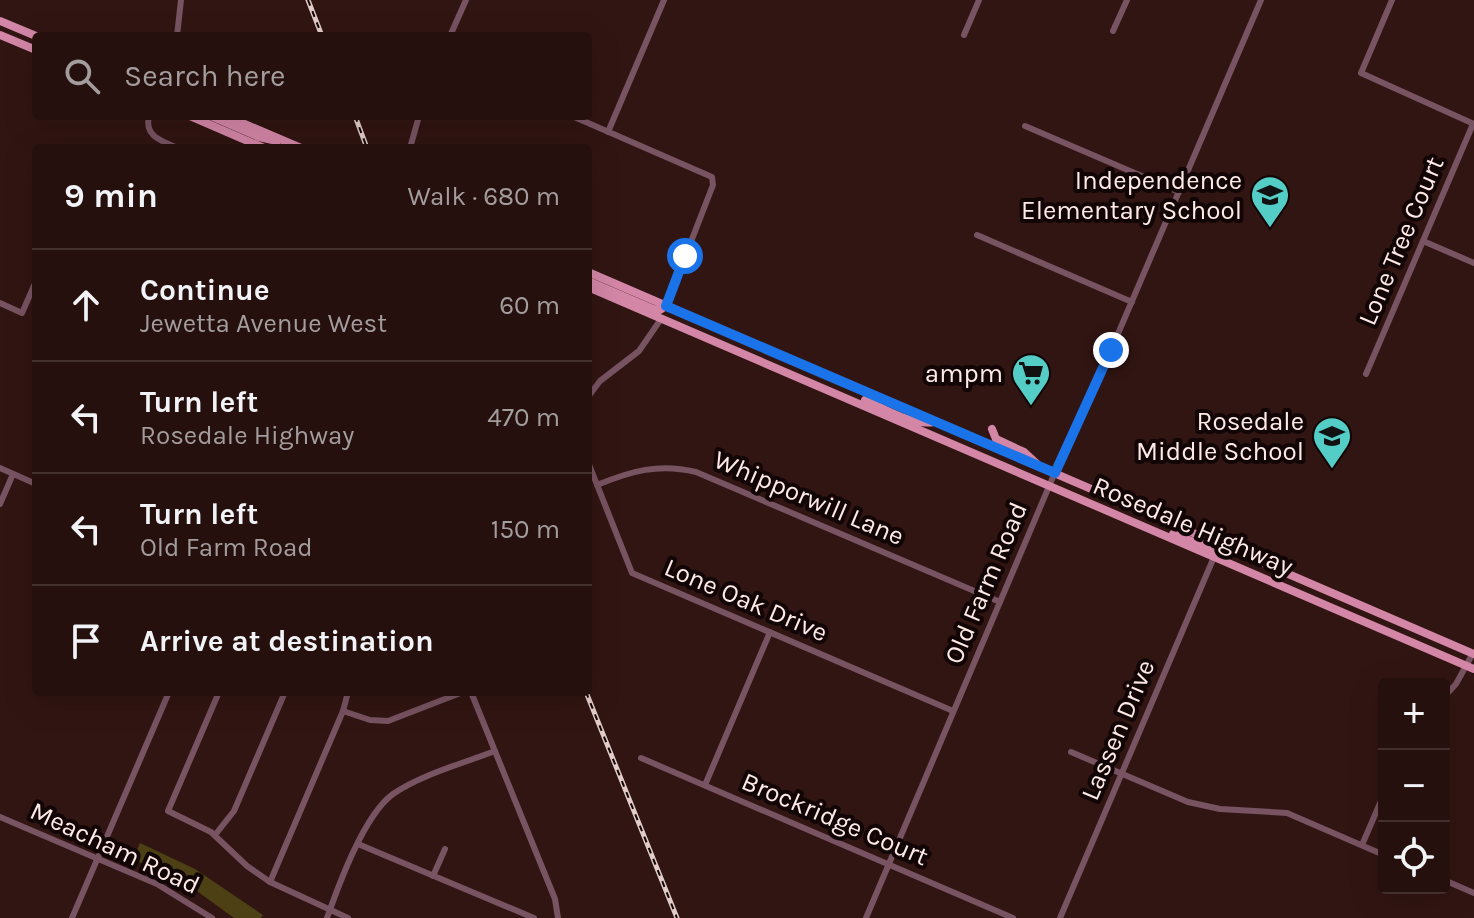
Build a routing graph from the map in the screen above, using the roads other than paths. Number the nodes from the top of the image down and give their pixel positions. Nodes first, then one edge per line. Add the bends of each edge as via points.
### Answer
1 (181, 0) edge
2 (466, 0) edge
3 (664, 0) edge
4 (979, 0) edge
5 (1127, 0) edge
6 (1260, 0) edge
7 (1392, 0) edge
8 (0, 23) edge
9 (1113, 31) dead end
10 (177, 32) edge
11 (452, 32) edge
12 (32, 34) edge
13 (0, 35) edge
14 (964, 35) dead end
15 (32, 48) edge
16 (148, 120) edge
17 (199, 120) edge
18 (220, 120) edge
19 (235, 120) edge
20 (418, 120) edge
21 (581, 120) edge
22 (1474, 124) edge
23 (1025, 126) dead end
24 (608, 132) junction
25 (285, 141) junction
26 (170, 144) edge
27 (255, 144) edge
28 (292, 144) edge
29 (411, 144) edge
30 (1179, 192) junction
31 (977, 235) dead end
32 (1423, 241) junction
33 (1474, 263) edge
34 (592, 274) edge
35 (592, 283) edge
36 (592, 289) edge
37 (32, 290) edge
38 (1132, 302) junction
39 (0, 303) edge
40 (666, 306) junction
41 (661, 319) junction
42 (751, 343) junction
43 (1366, 374) dead end
44 (592, 392) edge
45 (840, 396) junction
46 (936, 422) junction
47 (992, 429) dead end
48 (1041, 467) junction
49 (0, 468) edge
50 (592, 472) edge
51 (1055, 473) junction
52 (13, 474) junction
53 (32, 482) edge
54 (597, 485) junction
55 (1050, 486) junction
56 (0, 504) edge
57 (1156, 532) junction
58 (1227, 548) junction
59 (1214, 557) junction
60 (1000, 602) junction
61 (770, 632) junction
62 (1473, 654) edge
63 (1470, 668) edge
64 (1450, 690) edge
65 (167, 696) edge
66 (217, 696) edge
67 (283, 696) edge
68 (347, 696) edge
69 (453, 696) edge
70 (473, 696) edge
71 (343, 711) junction
72 (953, 711) junction
73 (495, 751) junction
74 (1071, 752) dead end
75 (641, 758) dead end
76 (1122, 773) junction
77 (705, 785) junction
78 (1378, 808) edge
79 (0, 817) edge
80 (215, 835) junction
81 (358, 844) junction
82 (1362, 845) junction
83 (445, 849) dead end
84 (1378, 852) edge
85 (98, 858) junction
86 (888, 864) junction
87 (433, 876) junction
88 (270, 882) junction
89 (1450, 883) edge
90 (1474, 893) edge
91 (329, 914) edge
92 (72, 918) edge
93 (212, 918) edge
94 (348, 918) edge
95 (534, 918) edge
96 (558, 918) edge
97 (866, 918) edge
98 (1013, 918) edge
99 (1060, 918) edge

1 - 10 street
2 - 11 street
3 - 24 street
4 - 14 street
5 - 9 street
6 - 30 street, Old Farm Road
7 - 22 street via 1361,73
8 - 12 main road
13 - 15 main road
16 - 26 street via 152,135
17 - 27 main road
18 - 25 main road via 259,137
19 - 25 main road
20 - 29 street
21 - 24 street
22 - 32 street, Lone Tree Court
23 - 30 street
24 - 40 street via 712,177
25 - 28 main road
30 - 38 street, Old Farm Road
31 - 38 street
32 - 33 street
32 - 43 street, Lone Tree Court
34 - 40 main road, Rosedale Highway
35 - 40 main road via 653,309
36 - 41 main road, Rosedale Highway
37 - 39 street via 22,313
38 - 51 street, Old Farm Road
40 - 42 main road, Rosedale Highway
41 - 42 main road via 674,315
41 - 44 street via 639,351
41 - 45 main road, Rosedale Highway
42 - 46 main road, Rosedale Highway
45 - 46 main road via 860,398 925,424
45 - 55 main road, Rosedale Highway
46 - 48 main road, Rosedale Highway
47 - 48 main road via 996,439
48 - 51 main road, Rosedale Highway
49 - 52 street
50 - 54 street, Lone Oak Drive
51 - 55 street, Old Farm Road
51 - 58 main road, Rosedale Highway
52 - 53 street
52 - 56 street
54 - 60 street, Whipporwill Lane via 652,467 696,472
54 - 61 street, Lone Oak Drive via 632,573
55 - 57 main road, Rosedale Highway
55 - 60 street, Old Farm Road
57 - 58 main road via 1215,550
57 - 59 main road, Rosedale Highway
58 - 62 main road, Rosedale Highway
59 - 63 main road, Rosedale Highway
59 - 76 street, Lassen Drive
60 - 72 street, Old Farm Road
61 - 72 street, Lone Oak Drive
61 - 77 street
62 - 63 street
63 - 64 street
65 - 85 street
66 - 80 street via 168,811
67 - 80 street via 234,811
68 - 71 street
69 - 71 street via 388,721
70 - 73 street
71 - 88 street
72 - 86 street, Old Farm Road
73 - 81 street via 395,793 371,817
73 - 96 street
74 - 76 street
75 - 77 street, Brockridge Court
76 - 82 street via 1202,807 1287,813
76 - 99 street, Lassen Drive
77 - 86 street, Brockridge Court
78 - 82 street
79 - 85 street, Meacham Road
80 - 88 street
81 - 87 street
81 - 91 street
82 - 84 street
83 - 87 street
85 - 92 street
85 - 93 street, Meacham Road via 172,891
86 - 97 street, Old Farm Road
86 - 98 street, Brockridge Court
87 - 95 street
88 - 91 street
89 - 90 street
91 - 94 street

